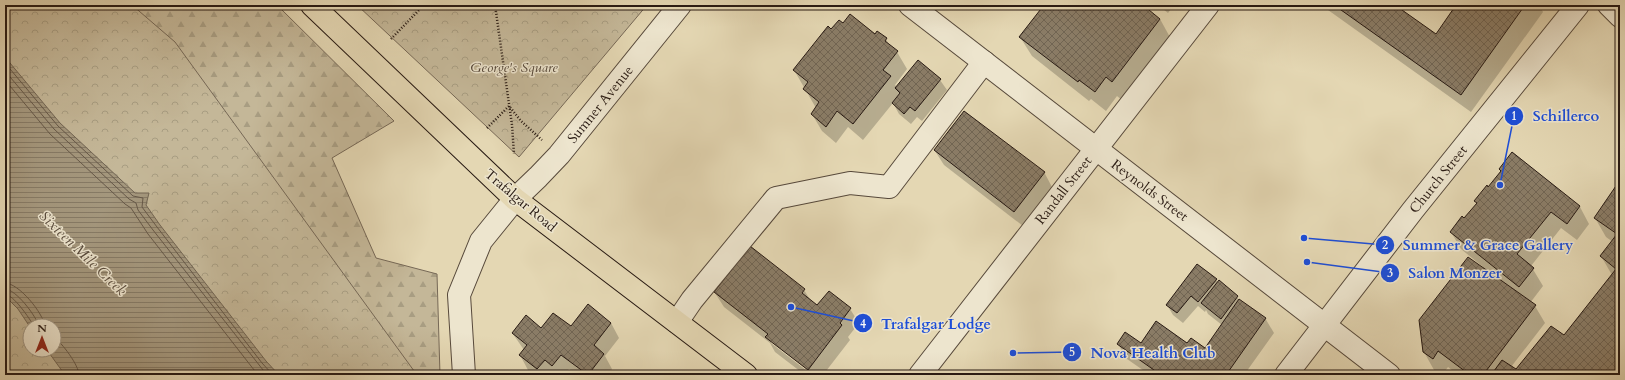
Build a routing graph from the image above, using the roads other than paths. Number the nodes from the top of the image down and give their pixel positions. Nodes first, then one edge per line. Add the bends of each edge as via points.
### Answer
1 (312, 5) edge
2 (680, 5) edge
3 (910, 5) edge
4 (1208, 5) edge
5 (1578, 5) edge
6 (1609, 5) edge
7 (1620, 16) edge
8 (984, 62) junction
9 (1096, 148) junction
10 (515, 199) junction
11 (677, 322) junction
12 (1324, 324) junction
13 (464, 375) edge
14 (746, 375) edge
15 (920, 375) edge
16 (1286, 375) edge
17 (1389, 375) edge

1 - 10 main road, Trafalgar Road
2 - 10 street, Sumner Avenue via 559,155
3 - 8 street, Reynolds Street
4 - 9 street, Randall Street
5 - 12 street, Church Street
6 - 7 street
8 - 9 street, Reynolds Street
8 - 11 street via 889,187 850,183 776,198 692,300
9 - 12 street, Reynolds Street
9 - 15 street, Randall Street
10 - 11 main road, Trafalgar Road
10 - 13 street, Sumner Avenue via 481,241 459,295
11 - 14 main road, Trafalgar Road
12 - 16 street, Church Street
12 - 17 street, Reynolds Street

